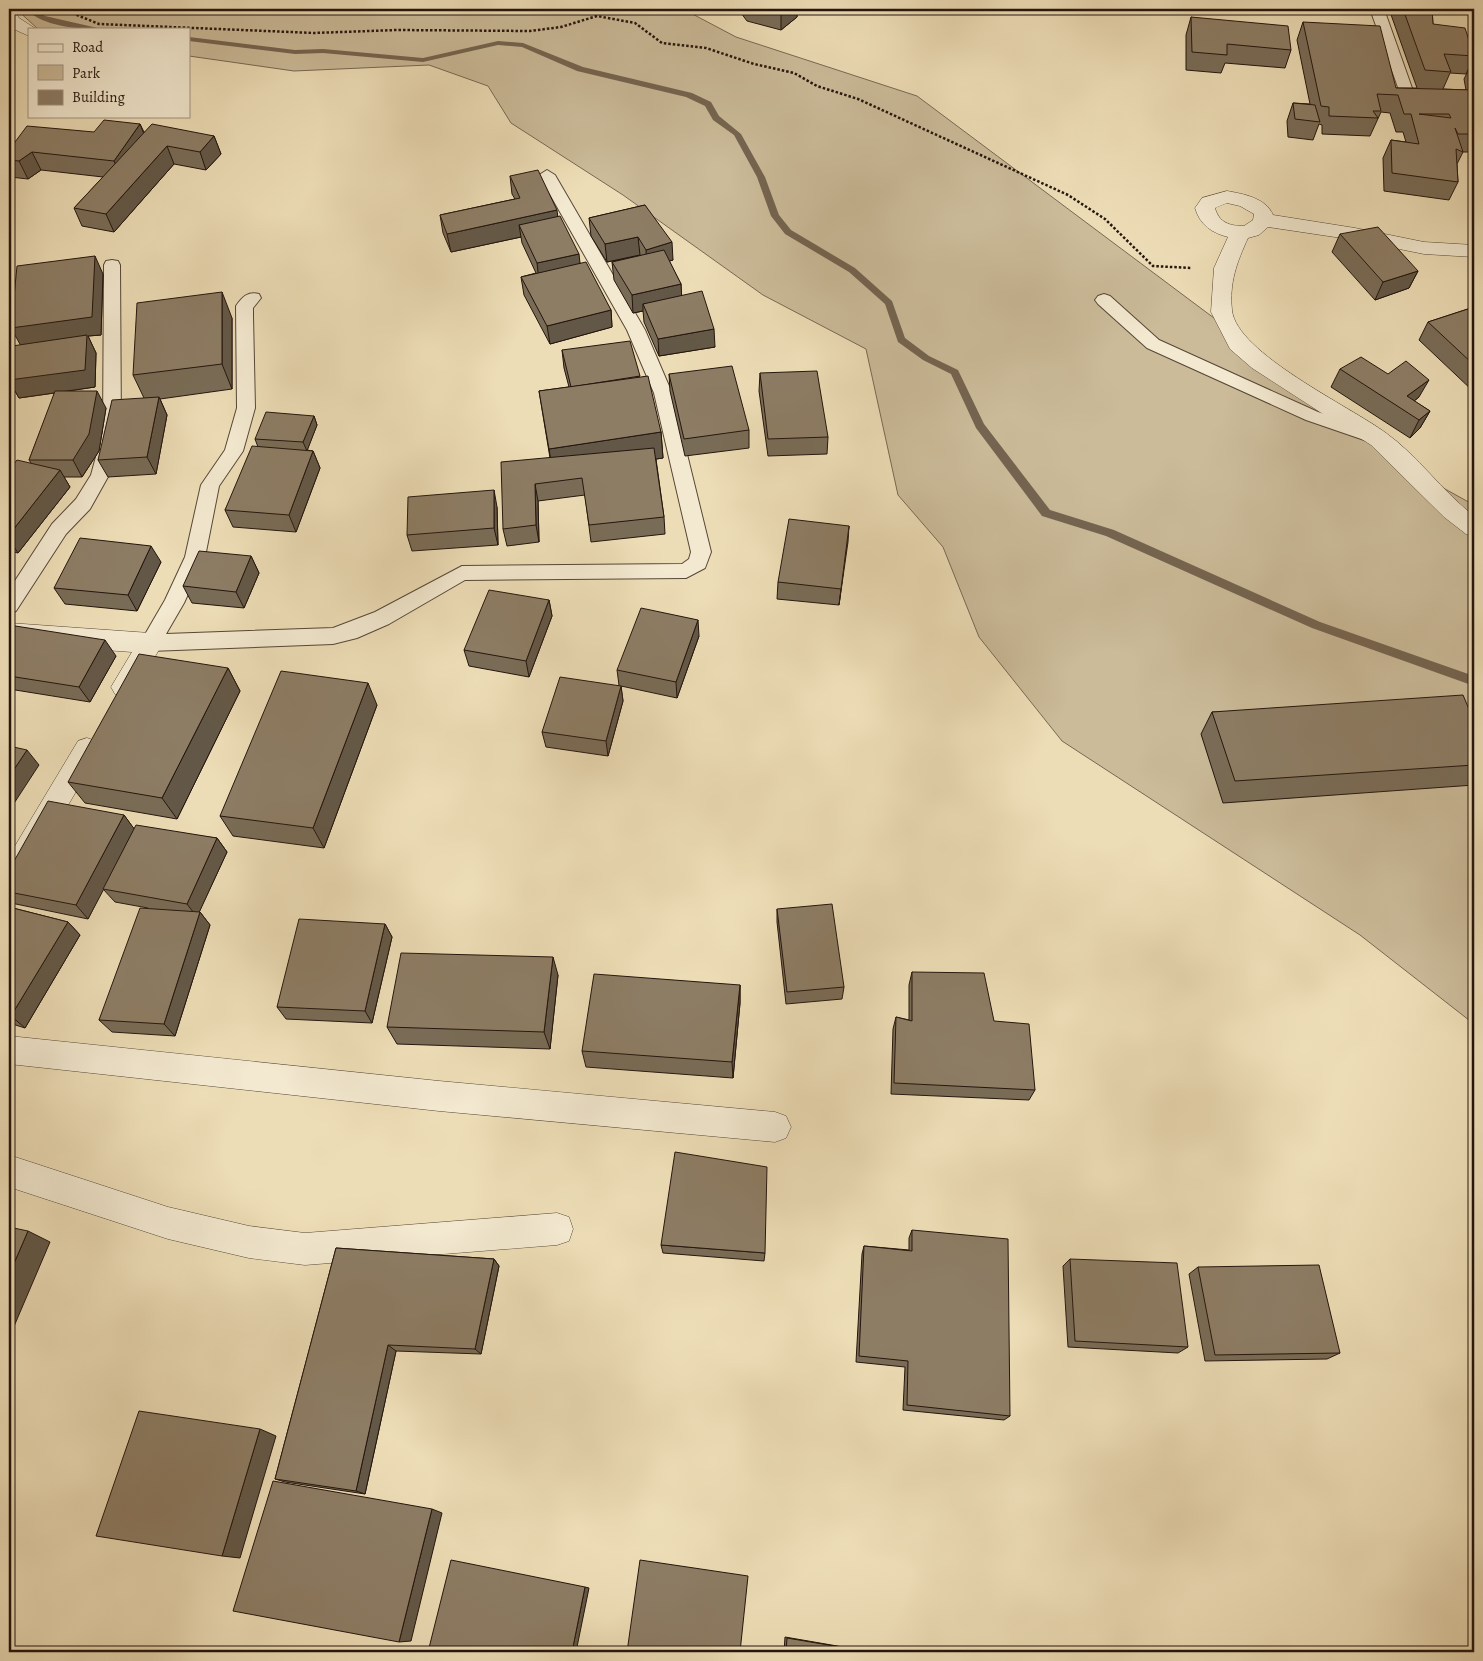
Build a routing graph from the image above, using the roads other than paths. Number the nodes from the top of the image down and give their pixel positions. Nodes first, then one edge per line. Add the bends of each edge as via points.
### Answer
1 (1377, 9) edge
2 (9, 16) edge
3 (28, 30) edge
4 (1474, 104) edge
5 (547, 175) dead end
6 (1263, 220) junction
7 (1241, 232) junction
8 (1474, 251) edge
9 (112, 265) dead end
10 (253, 298) dead end
11 (1104, 300) dead end
12 (1378, 439) junction
13 (1474, 528) edge
14 (9, 606) edge
15 (9, 633) edge
16 (150, 643) junction
17 (9, 881) edge
18 (9, 1050) edge
19 (775, 1127) dead end
20 (9, 1171) edge
21 (557, 1229) dead end

1 - 4 lane via 1405,90 1420,100
2 - 3 street via 13,22
5 - 16 lane via 636,330 663,393 701,552 698,563 686,571 462,572 382,618 333,636
6 - 7 street via 1252,230
6 - 7 street via 1258,206 1238,198 1216,198 1209,202 1205,215 1210,222 1219,228
6 - 8 street via 1424,248
7 - 12 street via 1224,268 1221,312 1238,344 1260,363
9 - 14 lane via 112,432 100,475 83,504 59,529
10 - 16 lane via 245,306 246,408 234,451 210,485 195,557 174,603
11 - 12 lane via 1153,344 1312,416
12 - 13 street
15 - 16 street
16 - 17 street
18 - 19 street via 449,1097
20 - 21 street via 168,1223 249,1242 305,1249

